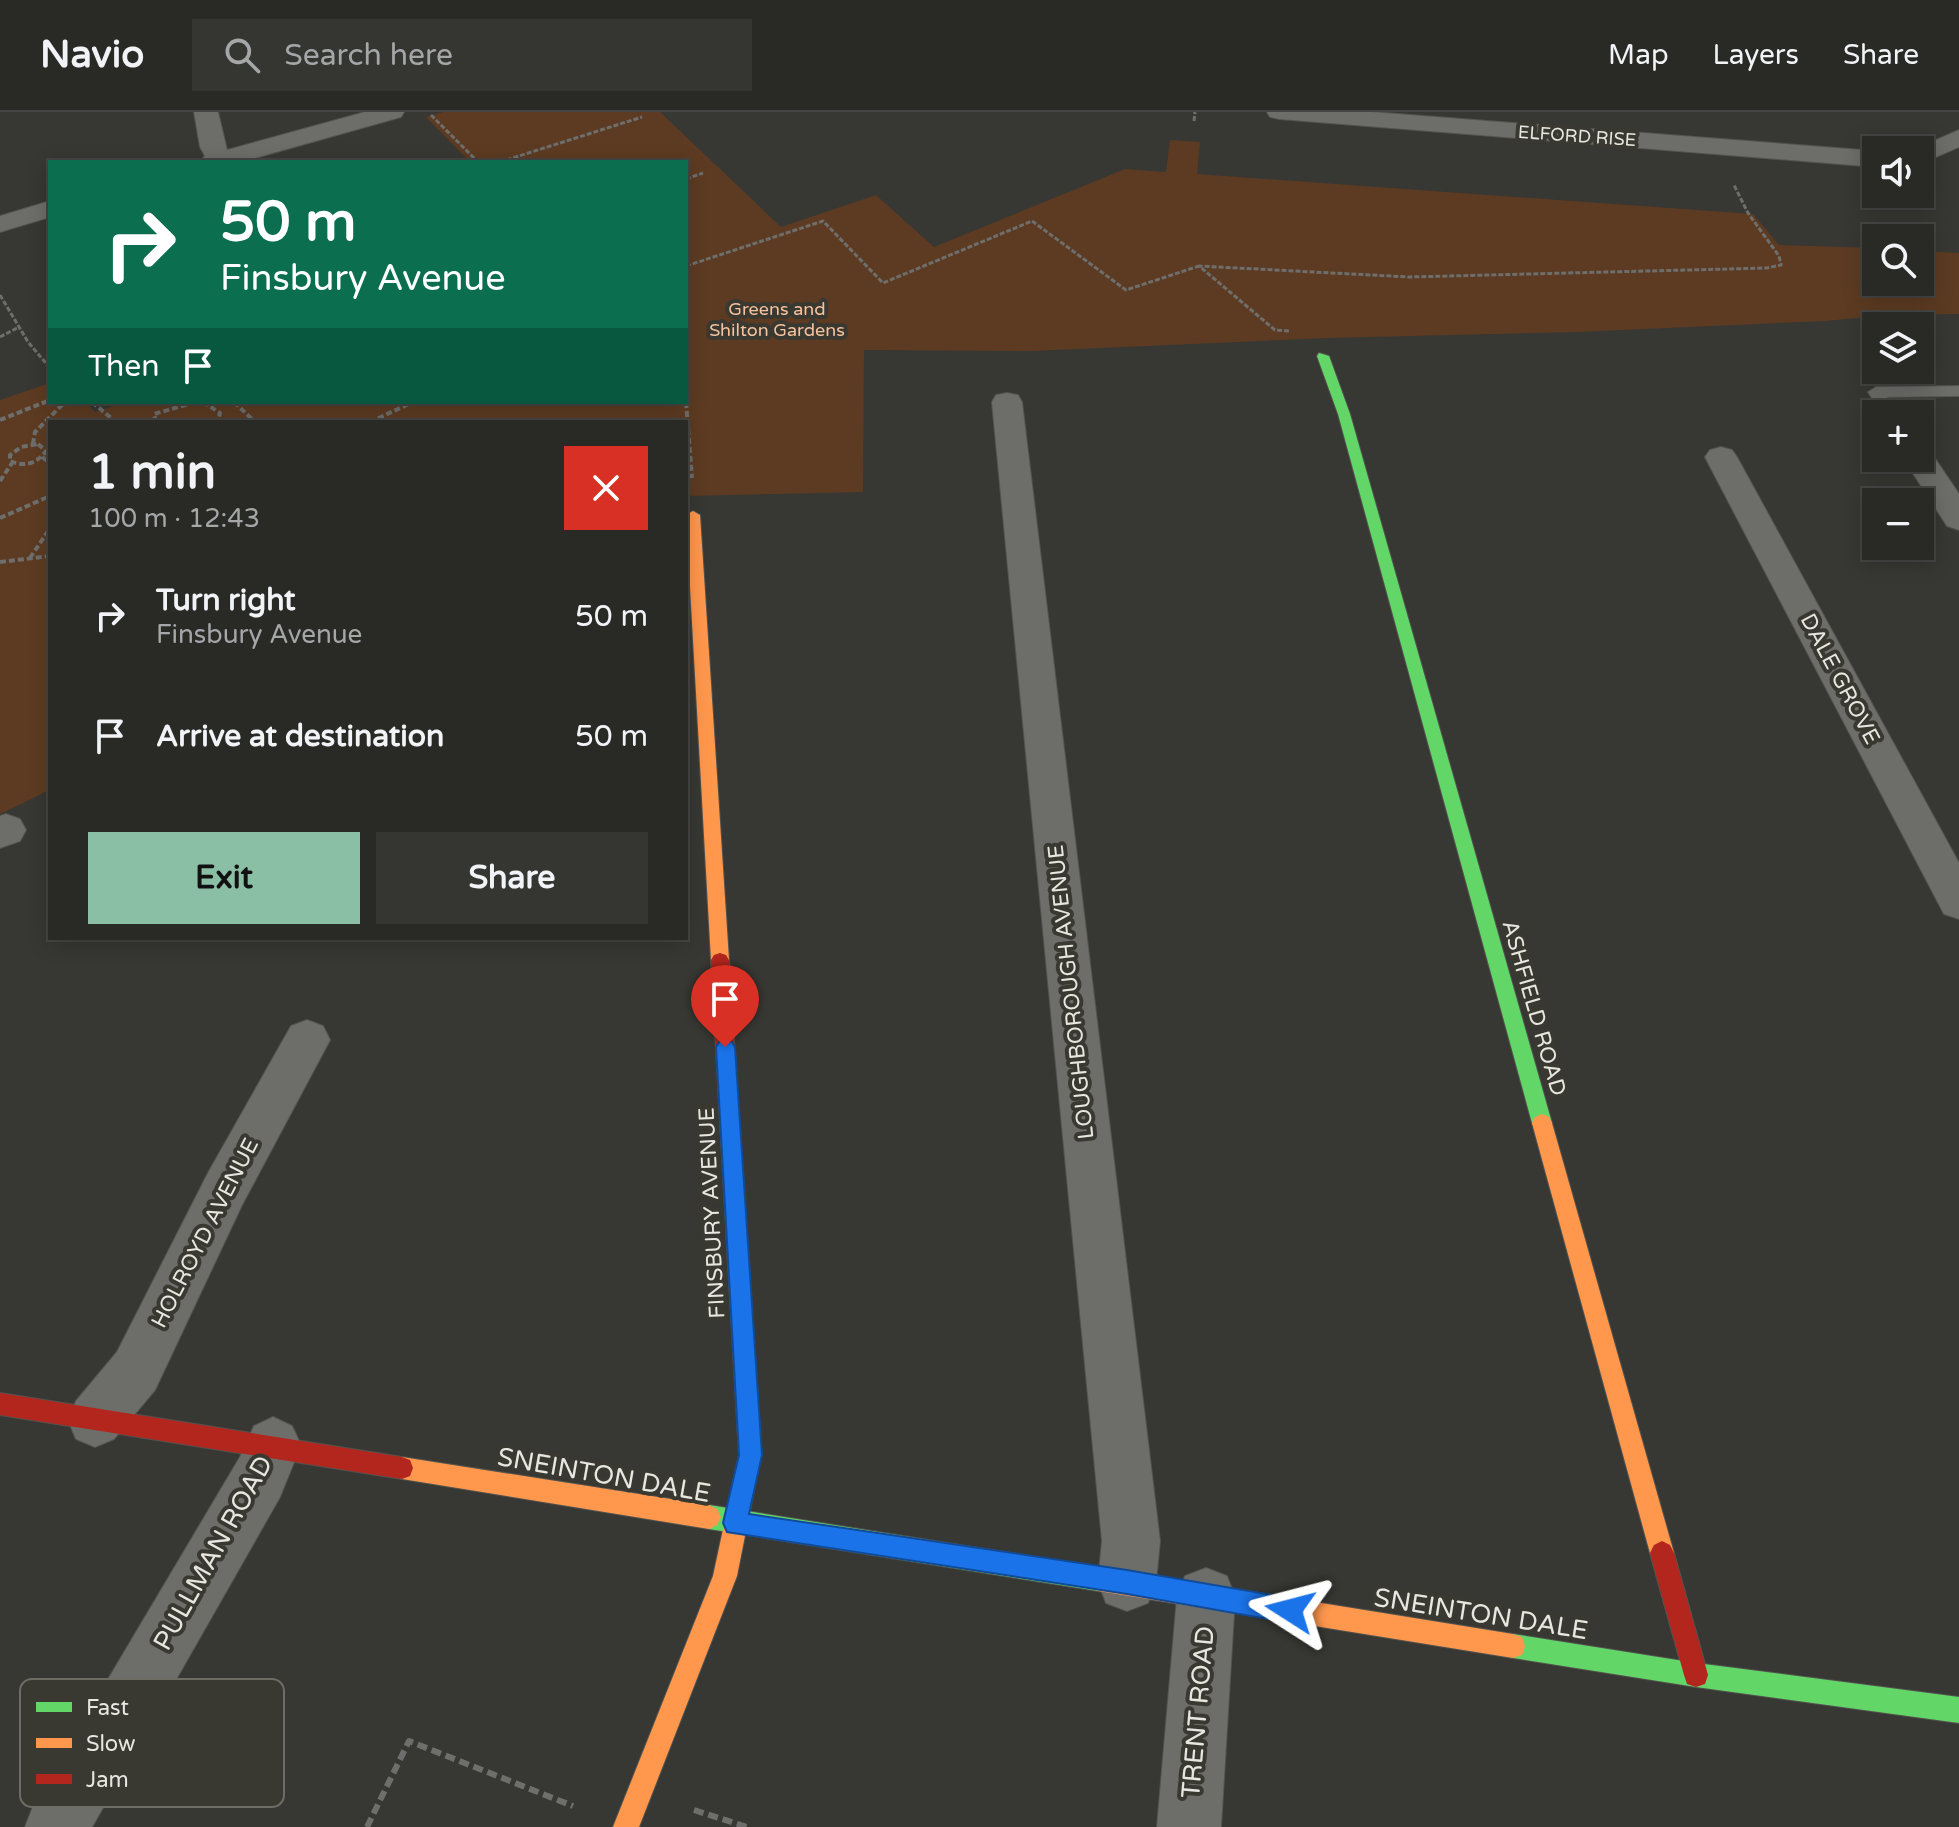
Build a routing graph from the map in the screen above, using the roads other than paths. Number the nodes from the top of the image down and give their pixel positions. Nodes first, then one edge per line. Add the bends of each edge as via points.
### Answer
1 (206, 112) edge
2 (392, 112) edge
3 (1279, 112) edge
4 (1334, 114) edge
5 (318, 133) junction
6 (1959, 137) edge
7 (1934, 149) edge
8 (336, 151) dead end
9 (1862, 158) edge
10 (217, 160) edge
11 (221, 160) edge
12 (1934, 164) edge
13 (1959, 165) edge
14 (48, 210) edge
15 (0, 224) edge
16 (1323, 356) dead end
17 (1959, 391) edge
18 (1881, 400) edge
19 (1007, 402) dead end
20 (1721, 457) dead end
21 (1928, 472) edge
22 (693, 515) dead end
23 (1959, 519) edge
24 (1959, 902) edge
25 (307, 1040) dead end
26 (0, 1404) edge
27 (95, 1420) junction
28 (273, 1445) junction
29 (735, 1523) junction
30 (1127, 1582) junction
31 (1206, 1597) junction
32 (1696, 1675) junction
33 (143, 1679) edge
34 (1959, 1710) edge
35 (69, 1807) edge
36 (57, 1827) edge
37 (626, 1827) edge
38 (1189, 1827) edge

1 - 10 street
2 - 5 street
3 - 4 street, ELFORD RISE
4 - 9 street, ELFORD RISE
5 - 8 street
5 - 11 street
6 - 7 street
12 - 13 street
14 - 15 street
16 - 32 street, ASHFIELD ROAD via 1344,414
17 - 18 lane via 1876,392
19 - 30 street, LOUGHBOROUGH AVENUE via 1129,1526
20 - 24 street, DALE GROVE
21 - 23 street
22 - 29 street, FINSBURY AVENUE via 750,1455
25 - 27 street, HOLROYD AVENUE via 225,1189 136,1371
26 - 27 street, SNEINTON DALE
27 - 28 street, SNEINTON DALE
28 - 29 street, SNEINTON DALE
28 - 33 street, PULLMAN ROAD via 260,1477
29 - 30 street, SNEINTON DALE
29 - 37 street, FINSBURY AVENUE via 725,1576
30 - 31 street, SNEINTON DALE
31 - 32 street, SNEINTON DALE
31 - 38 street, TRENT ROAD
32 - 34 street, SNEINTON DALE
35 - 36 street, PULLMAN ROAD

